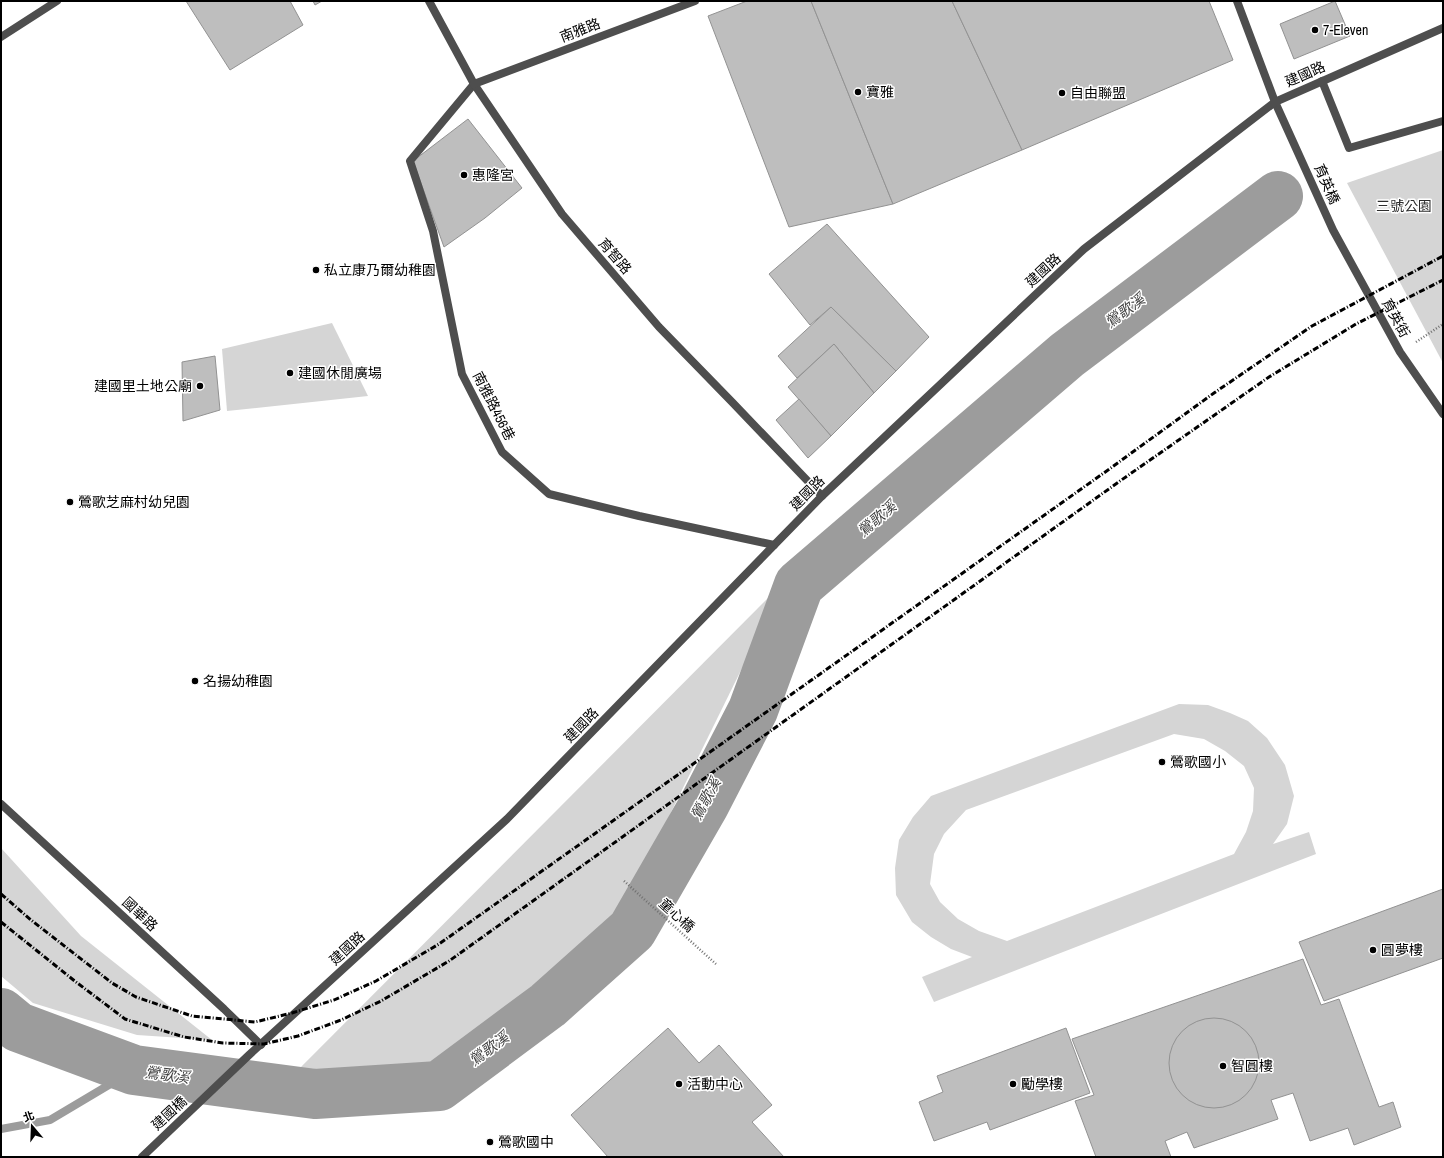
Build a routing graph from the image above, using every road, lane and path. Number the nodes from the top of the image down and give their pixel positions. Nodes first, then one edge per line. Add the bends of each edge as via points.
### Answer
1 (57, 1) edge
2 (429, 1) edge
3 (696, 1) edge
4 (1237, 1) edge
5 (1443, 28) edge
6 (1, 37) edge
7 (1322, 81) junction
8 (474, 84) junction
9 (1275, 102) junction
10 (1443, 121) edge
11 (1333, 230) joint
12 (1443, 324) edge
13 (1400, 352) junction
14 (1443, 414) edge
15 (822, 496) junction
16 (774, 545) junction
17 (1, 804) edge
18 (624, 880) dead end
19 (716, 964) dead end
20 (261, 1045) junction
21 (249, 1056) joint
22 (142, 1157) edge

1 - 6 street
2 - 8 street, 育智路
3 - 8 street, 南雅路
4 - 9 street
5 - 7 street, 建國路
7 - 9 street, 建國路
7 - 10 street via 1349,148
8 - 15 street, 育智路 via 562,214 659,327
8 - 16 street, 南雅路456巷 via 410,161 434,231 462,374 502,452 549,494
9 - 11 street, 育英橋
9 - 15 street, 建國路 via 1084,249
11 - 13 street, 育英街
12 - 13 path
13 - 14 street, 育英街
15 - 16 street, 建國路
16 - 20 street, 建國路 via 507,819
17 - 20 street, 國華路
18 - 19 path, 童心橋
20 - 21 street, 建國路
21 - 22 street, 建國橋

